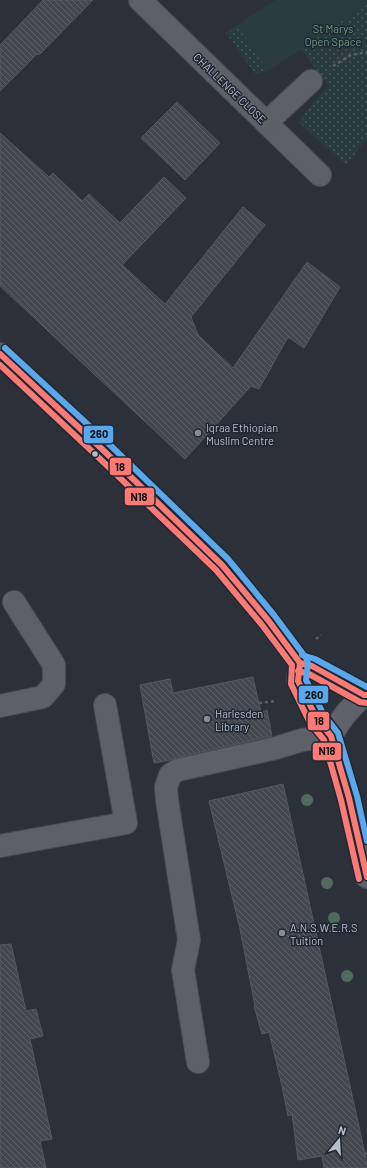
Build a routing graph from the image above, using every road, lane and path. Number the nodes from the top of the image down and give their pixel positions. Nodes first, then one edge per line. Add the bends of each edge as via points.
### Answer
1 (140, 0) edge
2 (367, 52) edge
3 (332, 66) dead end
4 (311, 81) dead end
5 (266, 123) junction
6 (320, 175) dead end
7 (0, 354) edge
8 (14, 602) dead end
9 (300, 663) junction
10 (366, 695) edge
11 (271, 702) dead end
12 (259, 703) dead end
13 (105, 705) dead end
14 (0, 706) edge
15 (331, 736) junction
16 (0, 846) edge
17 (367, 877) edge
18 (198, 1062) dead end

1 - 5 street, CHALLENGE CLOSE
2 - 3 path via 351,55
4 - 5 street
5 - 6 street, CHALLENGE CLOSE
7 - 9 main road via 222,565
8 - 14 street via 54,665 54,684 43,697
9 - 10 main road via 312,666
9 - 15 main road via 298,681 317,719
10 - 15 main road via 350,708
11 - 12 path
13 - 16 street via 126,823
15 - 17 main road via 349,798
15 - 18 street via 302,740 178,770 170,775 166,788 167,800 189,940 183,970

